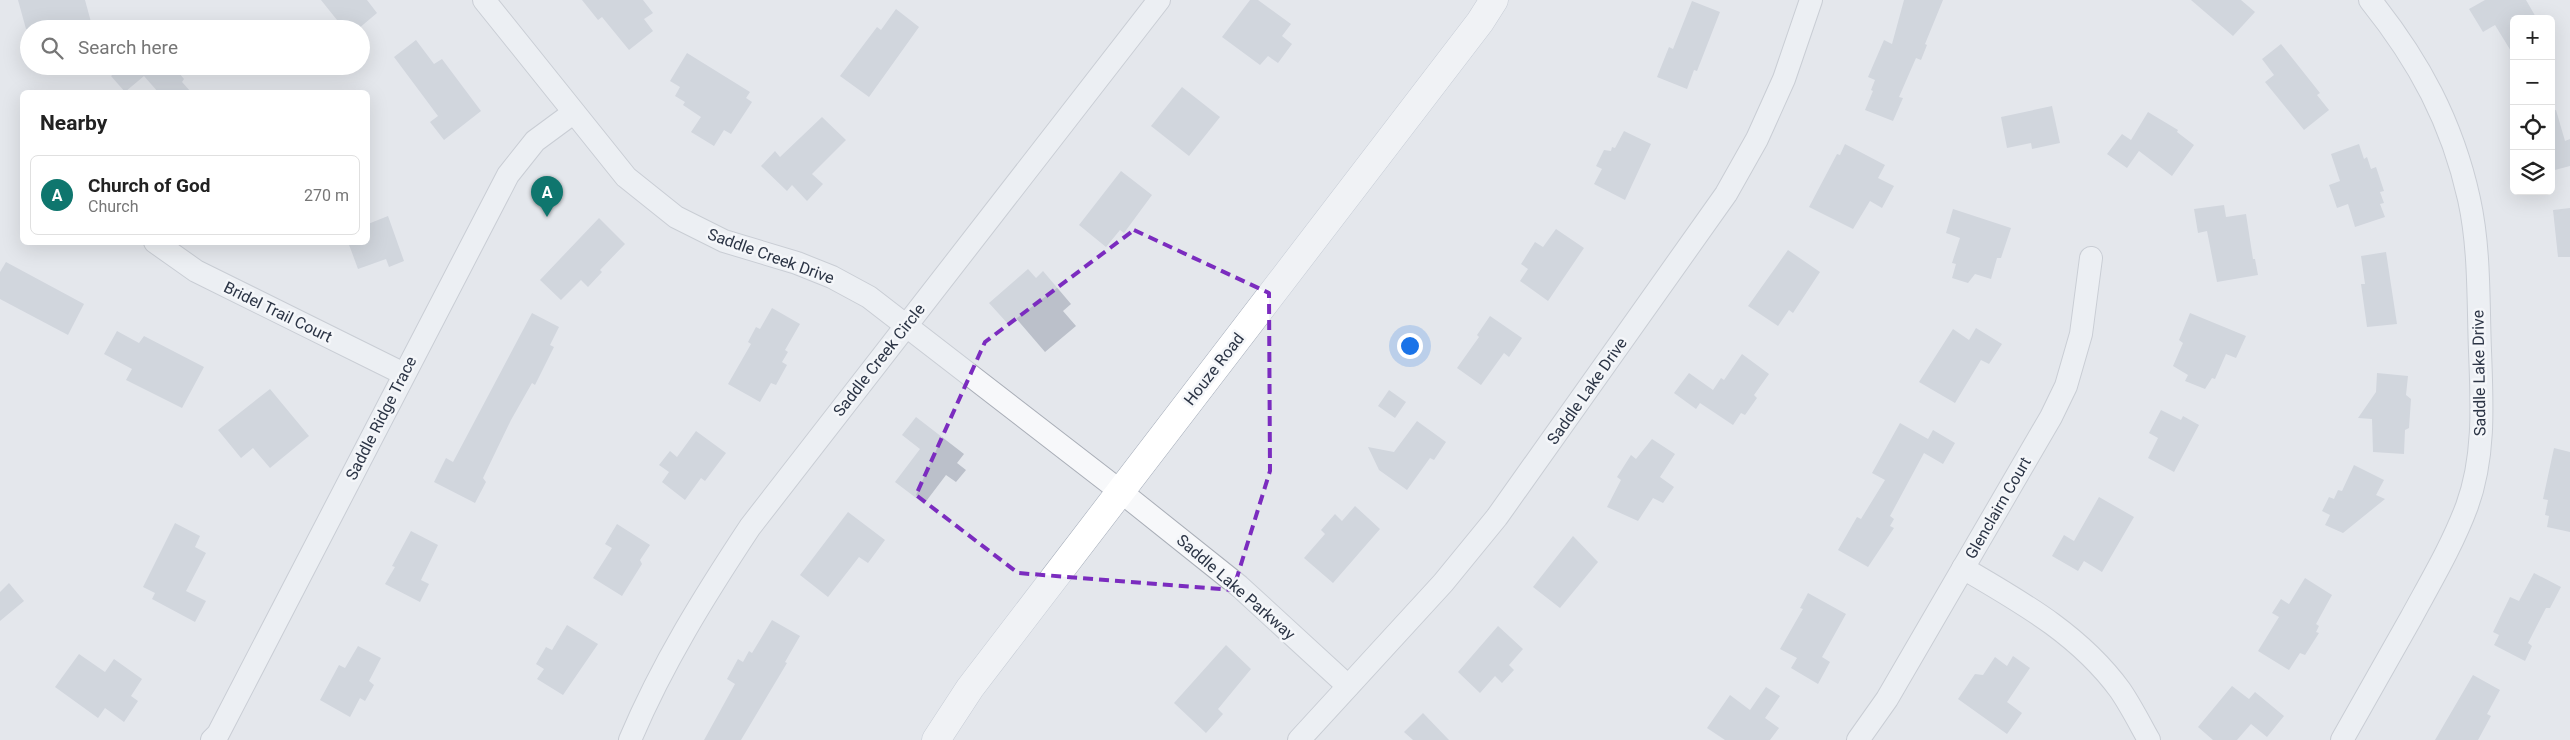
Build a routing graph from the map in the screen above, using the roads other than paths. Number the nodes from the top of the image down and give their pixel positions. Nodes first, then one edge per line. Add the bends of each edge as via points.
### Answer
1 (484, 0) edge
2 (1159, 0) edge
3 (1494, 0) edge
4 (1811, 0) edge
5 (2370, 0) edge
6 (573, 113) junction
7 (159, 245) edge
8 (2091, 258) dead end
9 (906, 325) junction
10 (404, 374) junction
11 (1120, 491) junction
12 (1963, 568) junction
13 (1348, 686) junction
14 (212, 740) edge
15 (630, 740) edge
16 (936, 740) edge
17 (1299, 740) edge
18 (1858, 740) edge
19 (2149, 740) edge
20 (2342, 740) edge

1 - 6 street, Saddle Creek Drive
2 - 9 street, Saddle Creek Circle
3 - 11 main road, Houze Road
4 - 13 street, Saddle Lake Drive via 1784,79 1757,139 1726,194 1497,518 1443,583
5 - 20 street, Saddle Lake Drive via 2401,39 2432,91 2454,144 2469,200 2476,255 2482,419 2478,460 2468,505 2445,557
6 - 9 street, Saddle Creek Drive via 626,177 676,217 724,241 832,277 869,297
6 - 10 street, Saddle Ridge Trace via 535,141 508,175
7 - 10 street, Bridel Trail Court via 196,271
8 - 12 street, Glenclairn Court via 2081,334 2066,386
9 - 11 street, Saddle Creek Drive
9 - 15 street, Saddle Creek Circle via 735,549 672,653
10 - 14 street, Saddle Ridge Trace via 218,734
11 - 13 street, Saddle Lake Parkway via 1238,586
11 - 16 main road, Houze Road via 970,688
12 - 18 street, Glenclairn Court via 1887,699
12 - 19 street via 2034,609 2078,643 2120,690
13 - 17 street, Saddle Lake Drive

